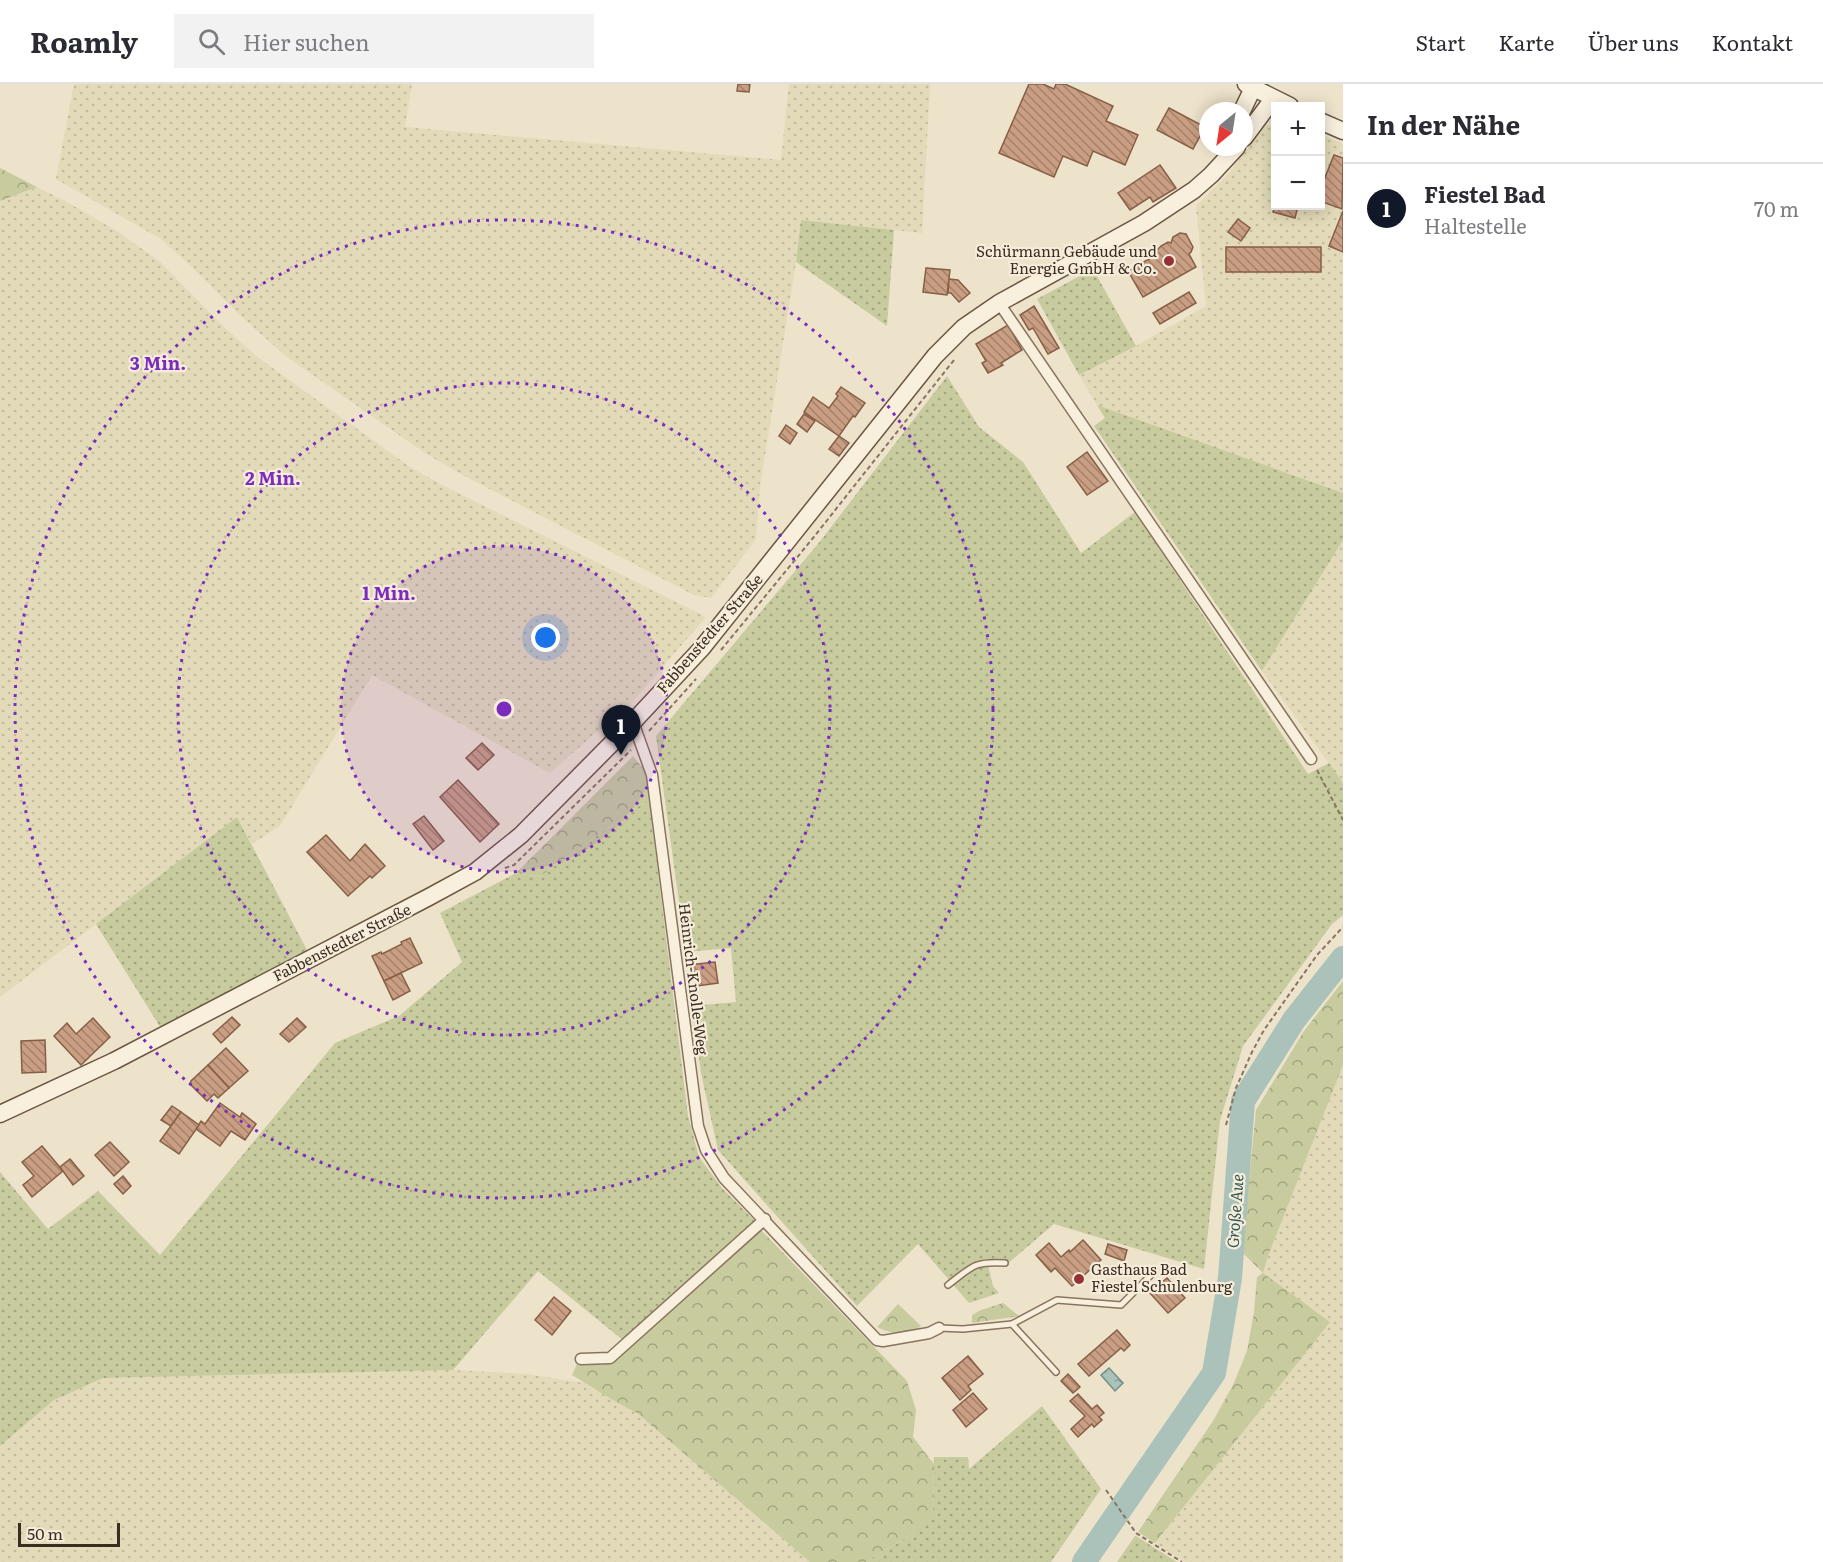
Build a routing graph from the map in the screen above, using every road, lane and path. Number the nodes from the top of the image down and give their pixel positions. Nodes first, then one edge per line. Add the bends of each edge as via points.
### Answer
1 (1250, 86) edge
2 (1273, 99) junction
3 (1245, 102) edge
4 (1280, 102) edge
5 (1325, 123) edge
6 (1253, 126) edge
7 (1343, 131) edge
8 (1220, 156) edge
9 (1228, 156) edge
10 (1210, 175) junction
11 (999, 303) junction
12 (960, 353) dead end
13 (718, 654) dead end
14 (702, 672) dead end
15 (633, 722) junction
16 (640, 741) junction
17 (1311, 759) joint
18 (1343, 820) edge
19 (505, 868) dead end
20 (1343, 927) edge
21 (0, 1114) edge
22 (1226, 1125) dead end
23 (765, 1219) junction
24 (1005, 1263) dead end
25 (1153, 1273) dead end
26 (948, 1286) dead end
27 (1012, 1323) junction
28 (939, 1328) joint
29 (581, 1359) dead end
30 (1056, 1372) dead end
31 (1106, 1490) dead end
32 (1182, 1562) edge

1 - 2 street
1 - 3 street
2 - 4 street
2 - 6 street
5 - 7 street
8 - 10 street, Fabbenstedter Straße
9 - 10 street, Fabbenstedter Straße
10 - 11 street, Fabbenstedter Straße via 1144,223
11 - 15 street, Fabbenstedter Straße via 964,327 934,356 702,648
11 - 17 street
12 - 13 path
14 - 16 path
15 - 16 street, Heinrich-Knolle-Weg
15 - 21 street, Fabbenstedter Straße via 521,835 475,872 114,1061
16 - 19 path via 514,865
16 - 23 street, Heinrich-Knolle-Weg via 652,775 698,1126 706,1150 724,1178
17 - 18 path
20 - 22 path via 1317,955 1263,1030 1236,1088
23 - 28 street, Heinrich-Knolle-Weg via 877,1340 929,1333
23 - 29 street via 610,1358
24 - 26 lane via 977,1263
25 - 27 lane via 1121,1305 1057,1300
27 - 28 lane
27 - 30 lane
31 - 32 path via 1137,1533

